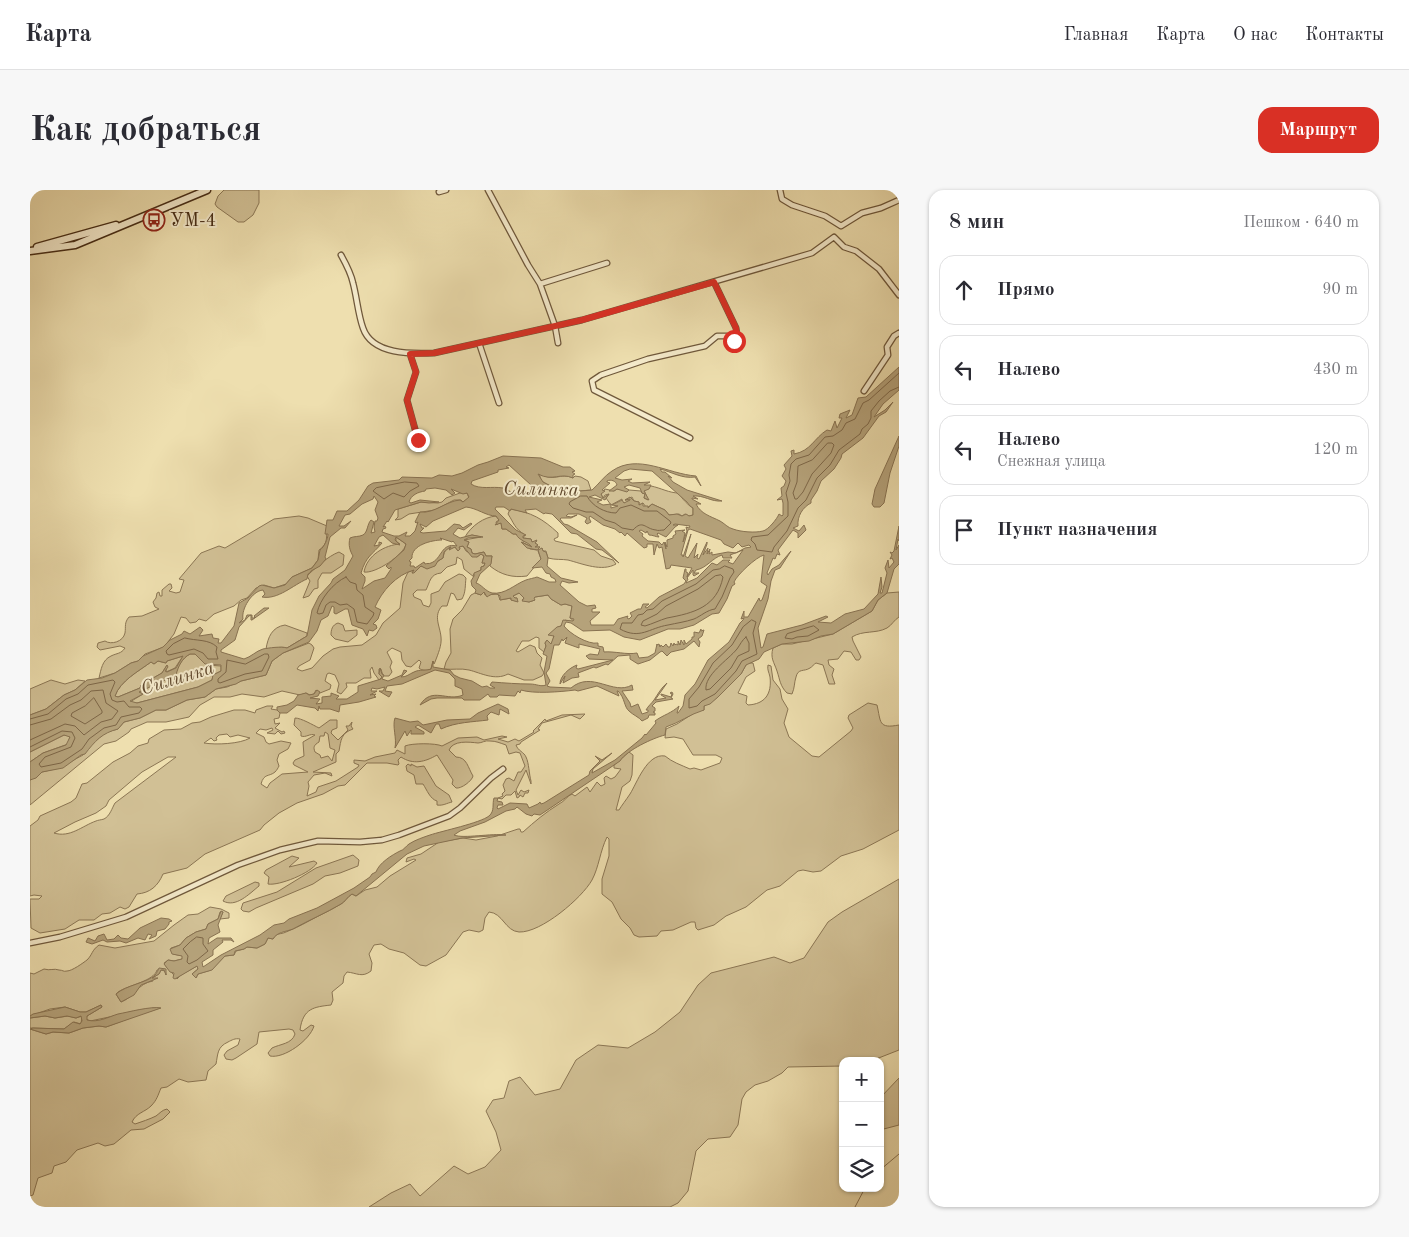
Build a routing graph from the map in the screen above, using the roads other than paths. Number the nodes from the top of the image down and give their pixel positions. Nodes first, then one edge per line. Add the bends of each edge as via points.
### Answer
1 (207, 190) edge
2 (446, 190) edge
3 (488, 190) edge
4 (780, 190) edge
5 (439, 192) dead end
6 (899, 200) edge
7 (841, 226) junction
8 (834, 237) junction
9 (30, 250) edge
10 (341, 255) dead end
11 (607, 264) dead end
12 (714, 282) junction
13 (540, 284) junction
14 (899, 295) edge
15 (555, 326) junction
16 (899, 333) edge
17 (558, 343) dead end
18 (479, 344) junction
19 (410, 354) junction
20 (864, 390) dead end
21 (499, 403) dead end
22 (690, 438) dead end
23 (418, 440) dead end
24 (504, 769) dead end
25 (30, 943) edge

1 - 9 main road via 75,245
2 - 5 street
3 - 13 street
4 - 7 street via 782,199 792,205 825,216
6 - 7 street via 862,213
7 - 8 street
8 - 12 street via 812,253
8 - 14 street via 879,269
10 - 19 street via 353,281 363,330 369,340 391,351
11 - 13 street
12 - 15 street
12 - 22 street via 736,328 734,341 727,336 717,336 705,346 648,358 592,381 594,390 602,395
13 - 15 street
15 - 17 street
15 - 18 street
16 - 20 street via 887,347 888,355
18 - 19 street
18 - 21 street
19 - 23 street via 416,372 407,400
24 - 25 street via 449,816 398,836 360,842 318,841 280,850 238,865 126,917

